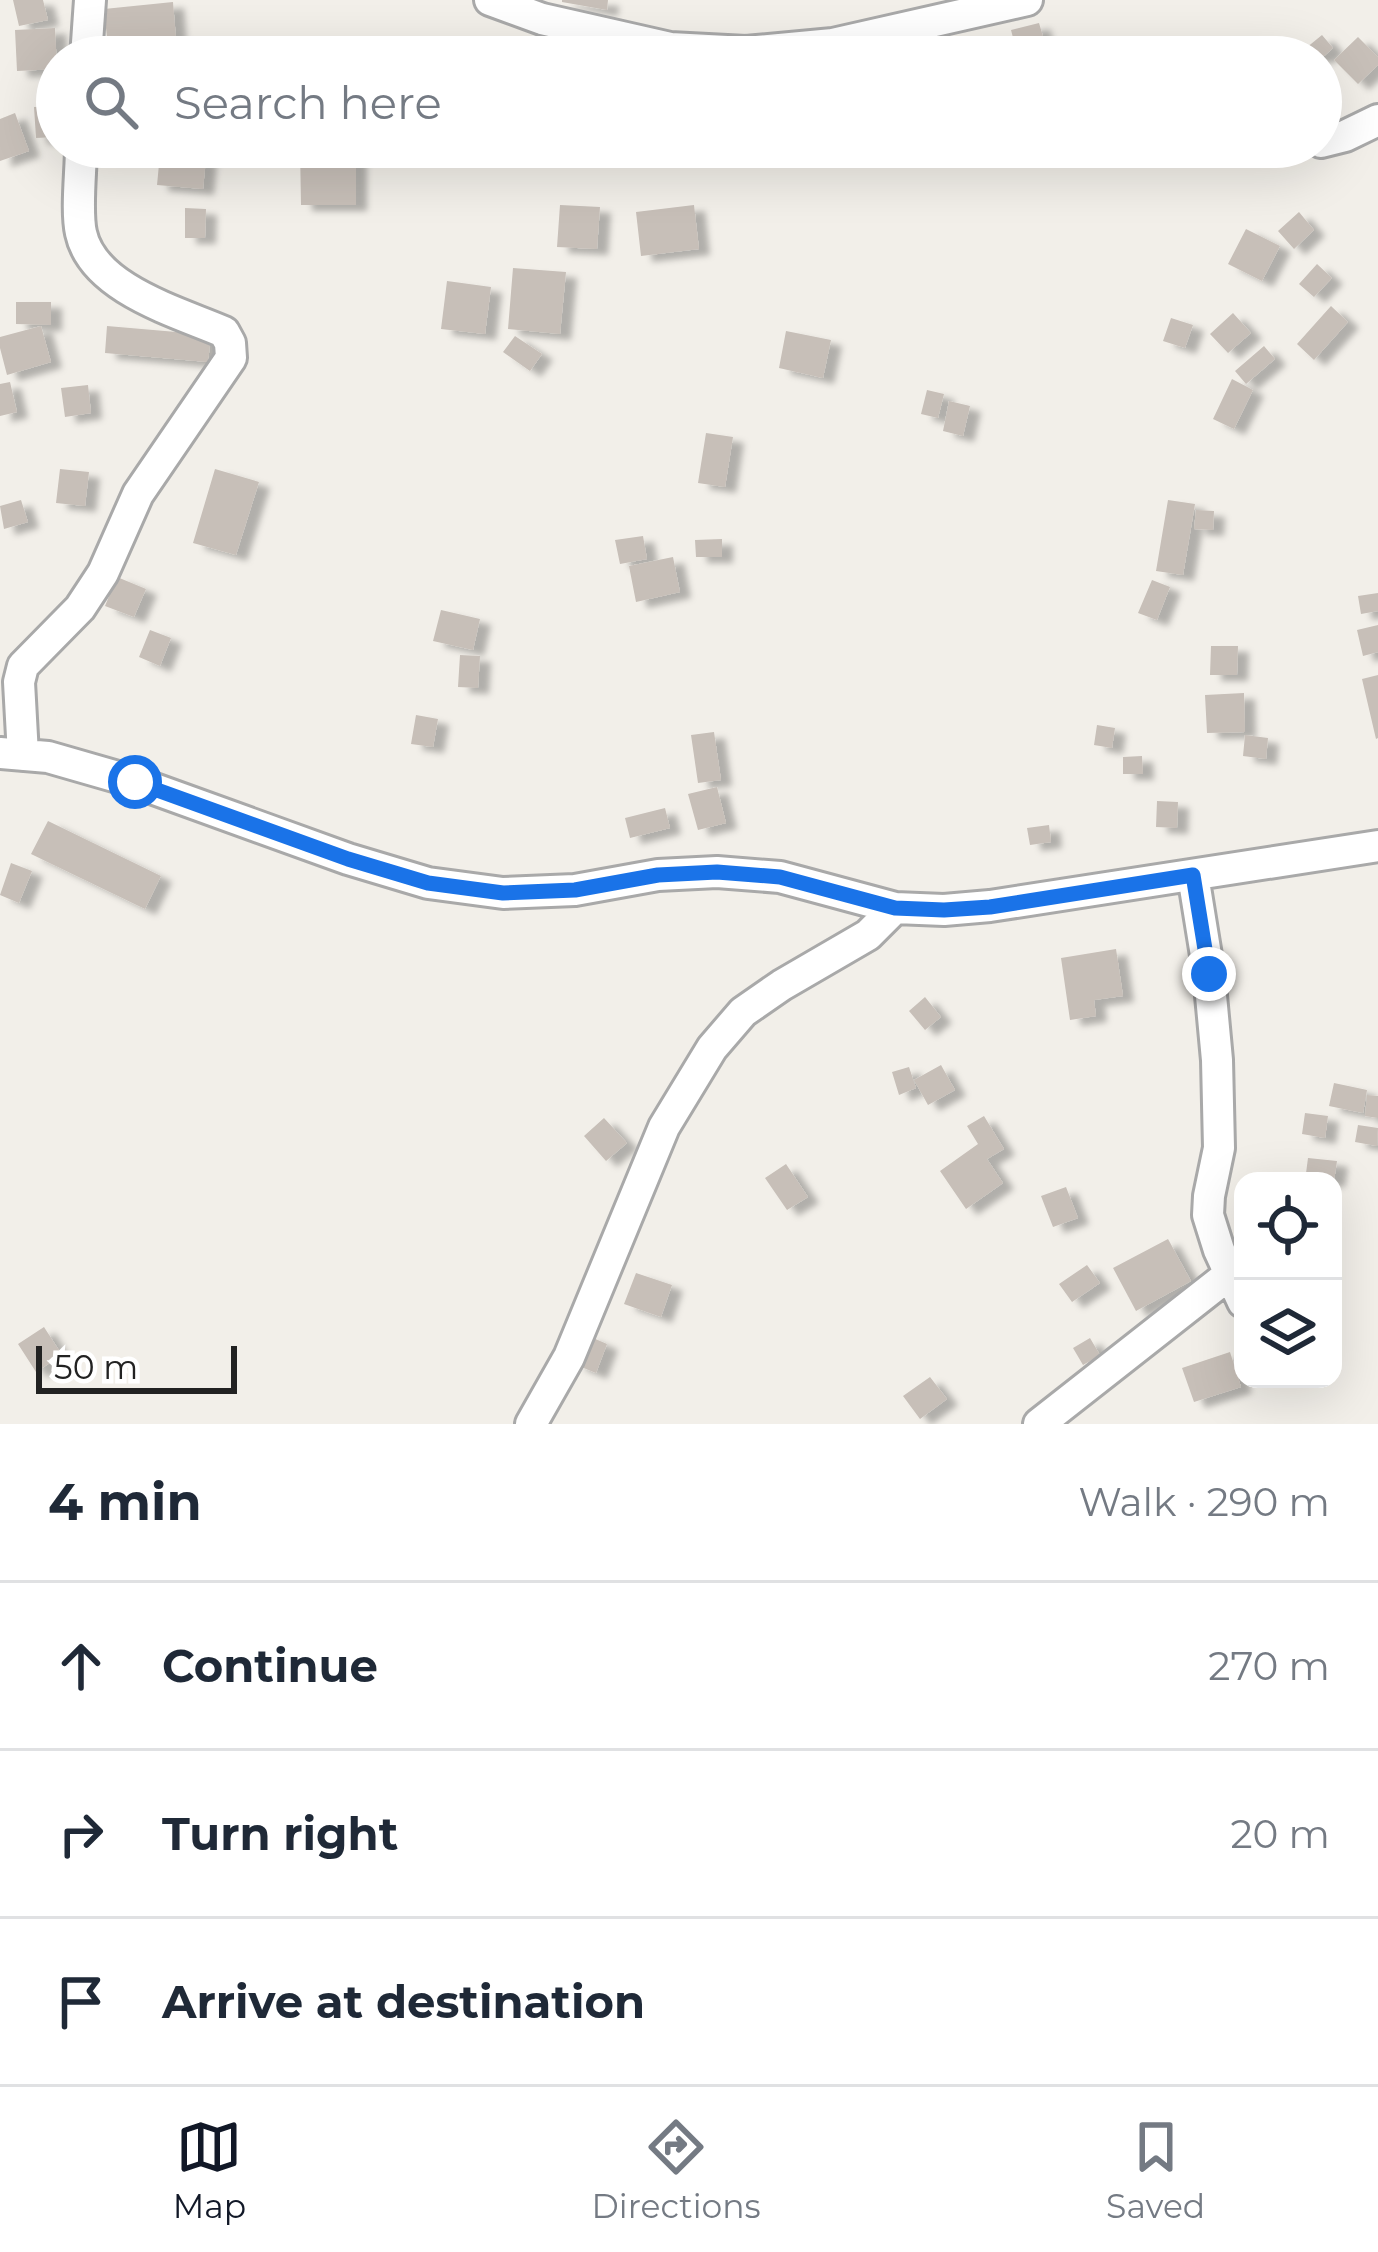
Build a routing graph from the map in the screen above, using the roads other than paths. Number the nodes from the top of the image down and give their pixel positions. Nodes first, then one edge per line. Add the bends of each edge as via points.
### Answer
1 (90, 0) edge
2 (490, 0) edge
3 (1028, 0) edge
4 (87, 36) edge
5 (617, 36) edge
6 (868, 36) edge
7 (1378, 120) edge
8 (1342, 137) edge
9 (81, 168) edge
10 (12, 754) edge
11 (1378, 846) edge
12 (1193, 875) junction
13 (895, 908) junction
14 (1234, 1282) edge
15 (1234, 1290) edge
16 (532, 1424) edge
17 (1039, 1424) edge

1 - 4 street
2 - 5 street
3 - 6 street
7 - 8 street
9 - 10 street via 80,232 100,268 224,332 231,358 138,494 80,608 22,666
10 - 13 street via 135,782 428,883 503,893 717,872 780,877
11 - 12 street
12 - 13 street via 990,907
12 - 14 street via 1217,1060 1219,1148 1208,1215
13 - 16 street via 868,935 743,1012 712,1048 664,1127 569,1358
15 - 17 street

